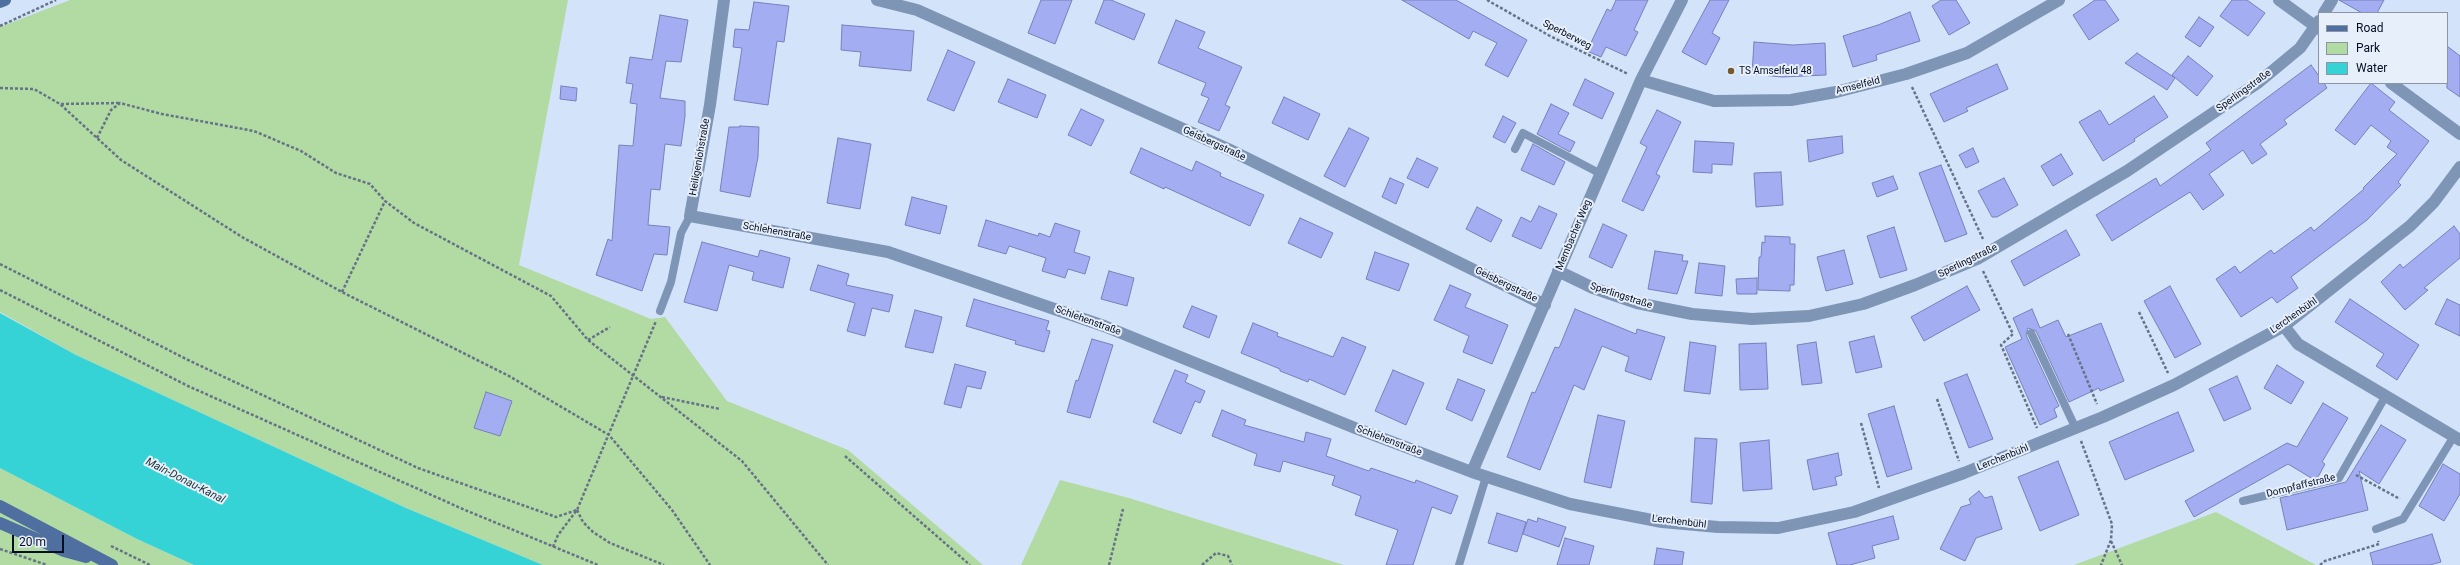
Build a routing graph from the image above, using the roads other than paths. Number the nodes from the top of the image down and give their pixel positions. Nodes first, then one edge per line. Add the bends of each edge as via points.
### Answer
1 (5, 0) edge
2 (724, 0) edge
3 (877, 0) edge
4 (1682, 0) edge
5 (2059, 0) edge
6 (2279, 0) edge
7 (2332, 0) edge
8 (0, 2) edge
9 (2325, 12) edge
10 (2318, 26) edge
11 (1642, 80) junction
12 (2392, 84) edge
13 (2460, 134) edge
14 (1515, 149) dead end
15 (2460, 166) edge
16 (1601, 174) junction
17 (690, 216) junction
18 (1558, 271) junction
19 (1545, 305) junction
20 (660, 311) road end
21 (2284, 326) junction
22 (2031, 333) dead end
23 (2385, 397) junction
24 (2076, 429) junction
25 (2457, 438) edge
26 (1472, 472) junction
27 (1486, 476) junction
28 (2243, 501) dead end
29 (0, 506) edge
30 (0, 523) edge
31 (2376, 529) road end
32 (109, 564) edge
33 (1459, 565) edge

1 - 8 main road
2 - 17 street, Heiligenlohstraße via 710,105
3 - 19 street, Geisbergstraße via 917,10 1221,146
4 - 11 street, Membacher Weg
5 - 11 street, Amselfeld via 1967,53 1906,74 1836,92 1791,100 1714,101
6 - 10 street
7 - 9 street
10 - 18 street, Sperlingstraße via 2300,48 2259,82 2128,171 1977,259 1863,304 1809,316 1752,319 1692,314 1637,303 1593,288
11 - 16 street, Membacher Weg
12 - 13 street
14 - 16 lane via 1523,133
15 - 21 street, Lerchenbühl via 2434,202 2410,226
16 - 18 street, Membacher Weg
17 - 20 lane, Heiligenlohstraße via 681,234 671,282
17 - 26 street, Schlehenstraße via 888,252 1104,326
18 - 19 street, Membacher Weg
19 - 26 street, Membacher Weg
21 - 23 street via 2298,344
21 - 24 street, Lerchenbühl via 2174,385
22 - 24 lane
23 - 25 street
23 - 28 lane, Dompfaffstraße via 2340,478
24 - 27 street, Lerchenbühl via 1964,474 1882,503 1854,512 1778,528 1718,527 1662,522 1570,504
25 - 31 lane via 2403,519
26 - 27 street, Lerchenbühl
27 - 33 lane
29 - 32 main road
30 - 32 main road via 64,551

